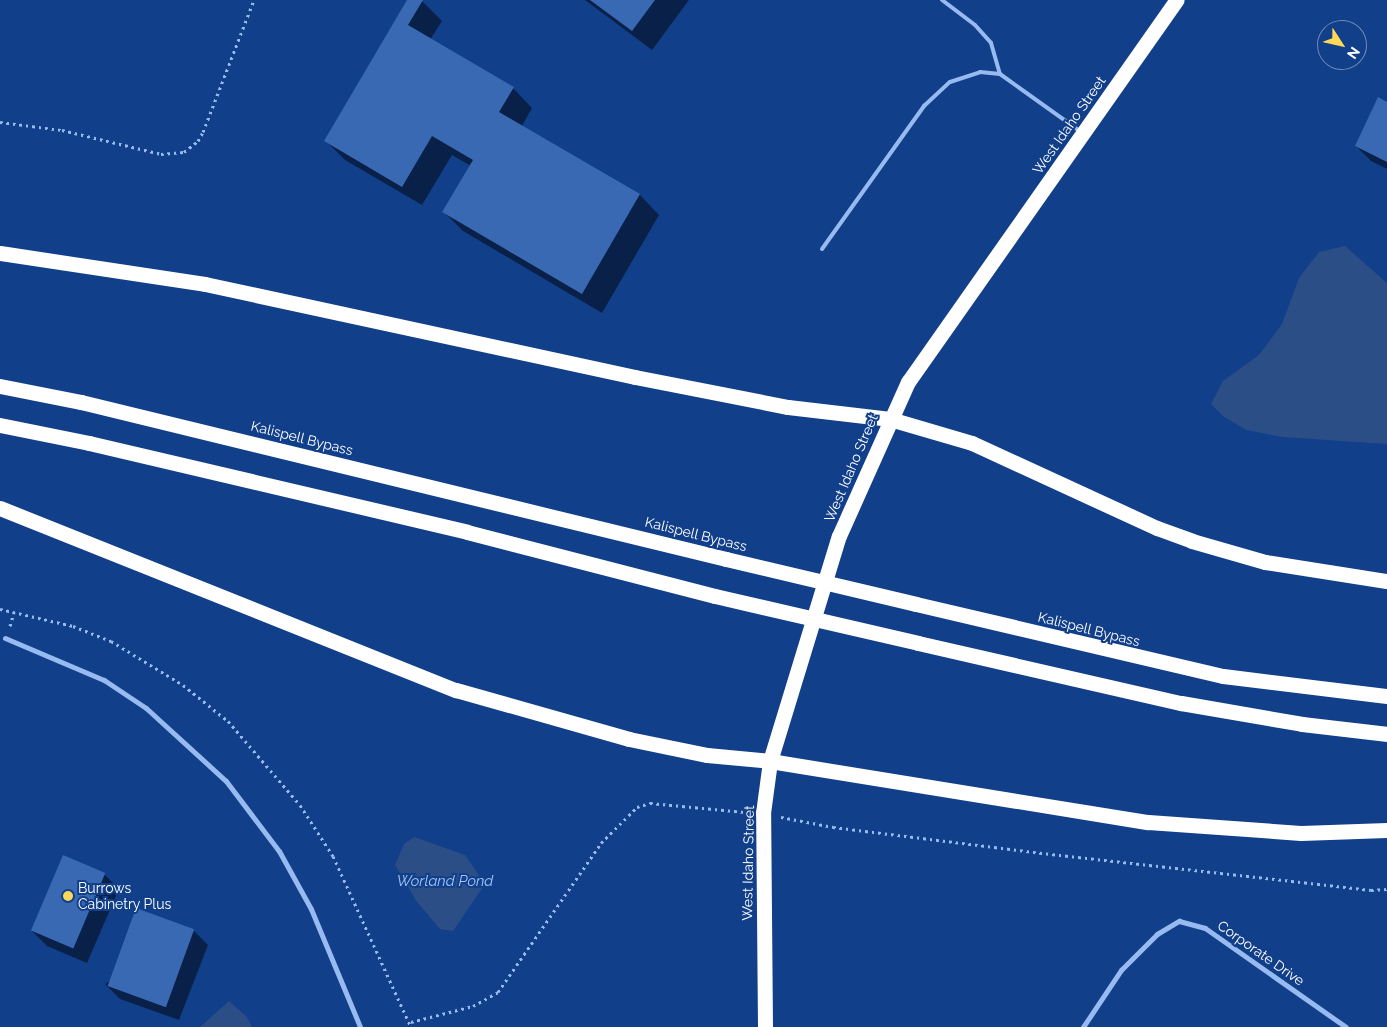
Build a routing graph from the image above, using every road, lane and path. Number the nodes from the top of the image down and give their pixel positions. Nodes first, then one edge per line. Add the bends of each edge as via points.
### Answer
1 (254, 0) edge
2 (942, 0) edge
3 (1176, 0) edge
4 (1000, 74) junction
5 (0, 122) edge
6 (1083, 133) junction
7 (822, 249) dead end
8 (0, 253) edge
9 (0, 386) edge
10 (890, 419) junction
11 (0, 425) edge
12 (0, 508) edge
13 (1387, 581) edge
14 (0, 610) edge
15 (14, 612) dead end
16 (2, 637) edge
17 (1387, 696) edge
18 (1387, 734) edge
19 (770, 761) junction
20 (1387, 830) edge
21 (1178, 868) dead end
22 (1387, 889) edge
23 (360, 1027) edge
24 (765, 1027) edge
25 (1083, 1027) edge
26 (1346, 1027) edge

1 - 5 path via 203,132 198,141 184,152 161,154 62,130
2 - 4 lane via 975,25 991,43
3 - 6 highway, West Idaho Street
4 - 6 lane
4 - 7 lane via 980,72 950,82 924,106
6 - 10 highway, West Idaho Street via 908,382
8 - 10 highway via 205,284 635,378 788,407
9 - 17 highway, Kalispell Bypass, bridge via 81,402 1223,676
10 - 13 highway via 972,443 1192,541 1281,566
10 - 19 highway, West Idaho Street via 839,536
11 - 18 highway, bridge via 90,442 467,532 715,596 1181,703 1302,724
12 - 19 highway via 456,690 630,738 707,755
14 - 15 path
16 - 23 street via 104,680 146,708 226,781 279,851 311,909
19 - 20 highway via 1148,822 1301,833
19 - 24 highway, West Idaho Street via 763,813
21 - 22 path via 1371,890
25 - 26 street, Corporate Drive via 1121,970 1157,934 1180,921 1205,928

